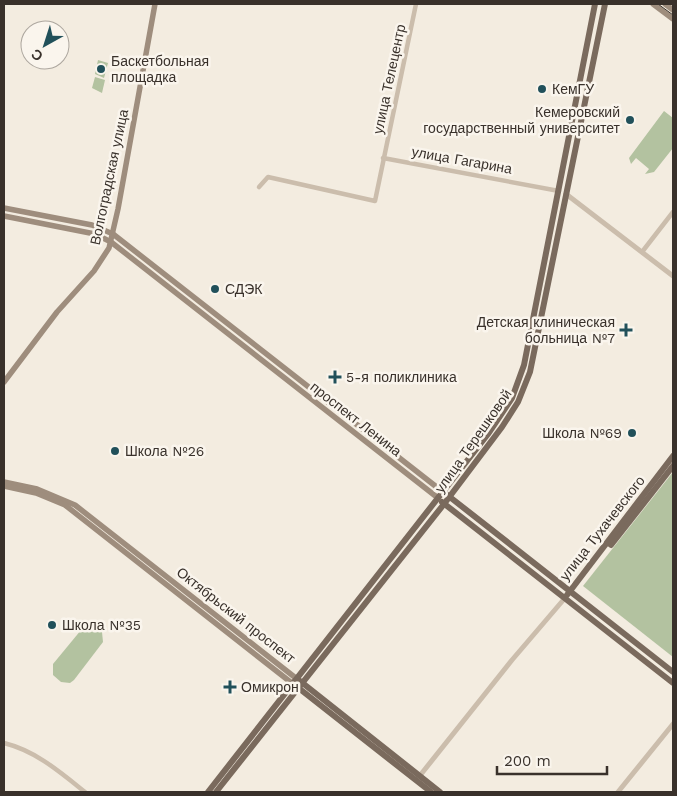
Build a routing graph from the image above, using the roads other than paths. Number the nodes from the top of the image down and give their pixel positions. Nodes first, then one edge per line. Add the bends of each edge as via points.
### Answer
1 (155, 4) edge
2 (416, 4) edge
3 (595, 4) edge
4 (604, 4) edge
5 (653, 4) edge
6 (665, 4) edge
7 (673, 10) edge
8 (673, 19) edge
9 (383, 158) junction
10 (259, 187) dead end
11 (559, 191) junction
12 (566, 194) junction
13 (4, 208) edge
14 (673, 212) edge
15 (4, 216) edge
16 (113, 234) junction
17 (111, 242) junction
18 (642, 252) junction
19 (673, 276) edge
20 (4, 382) edge
21 (321, 407) junction
22 (339, 410) junction
23 (673, 456) edge
24 (673, 466) edge
25 (4, 482) edge
26 (4, 486) edge
27 (443, 492) junction
28 (449, 497) junction
29 (438, 498) junction
30 (444, 504) junction
31 (571, 593) junction
32 (565, 598) junction
33 (673, 672) edge
34 (298, 683) junction
35 (673, 683) edge
36 (673, 724) edge
37 (4, 743) edge
38 (418, 779) junction
39 (85, 792) edge
40 (208, 792) edge
41 (216, 792) edge
42 (431, 792) edge
43 (440, 792) edge
44 (618, 792) edge

1 - 16 main road, Волгоградская улица
2 - 9 street, улица Телецентр
3 - 11 main road, улица Терешковой
4 - 12 main road, улица Терешковой
5 - 8 main road
6 - 7 main road
9 - 10 street via 375,200 268,177
9 - 11 street, улица Гагарина
11 - 12 main road, улица Гагарина
11 - 27 main road, улица Терешковой via 519,382 504,412
12 - 18 street, улица Гагарина
12 - 28 main road, улица Терешковой via 525,386 506,421
13 - 16 main road, проспект Ленина via 92,225
14 - 18 street
15 - 17 main road, проспект Ленина via 95,234
16 - 17 main road, Волгоградская улица
16 - 22 main road, проспект Ленина
17 - 20 main road, Волгоградская улица via 104,258 57,312
17 - 21 main road, проспект Ленина
18 - 19 street, улица Гагарина
21 - 22 main road via 334,412
21 - 29 main road, проспект Ленина
22 - 27 main road, проспект Ленина
23 - 31 main road, улица Тухачевского
24 - 31 main road, улица Тухачевского
25 - 34 main road, Октябрьский проспект via 37,489 74,505
26 - 34 main road, Октябрьский проспект via 36,493 65,505
27 - 28 main road, проспект Ленина
27 - 29 main road, улица Терешковой
28 - 30 main road, улица Терешковой
28 - 31 main road, проспект Ленина
29 - 30 main road, проспект Ленина
29 - 34 main road, улица Терешковой
30 - 32 main road, проспект Ленина
30 - 34 main road, улица Терешковой
31 - 32 main road, улица Тухачевского
31 - 33 main road, проспект Ленина
32 - 35 main road, проспект Ленина
32 - 38 street
34 - 38 main road, Октябрьский проспект
34 - 40 main road, улица Терешковой
34 - 41 main road, улица Терешковой
36 - 44 street
37 - 39 street via 24,749 47,762
38 - 42 main road, Октябрьский проспект
38 - 43 main road, Октябрьский проспект

